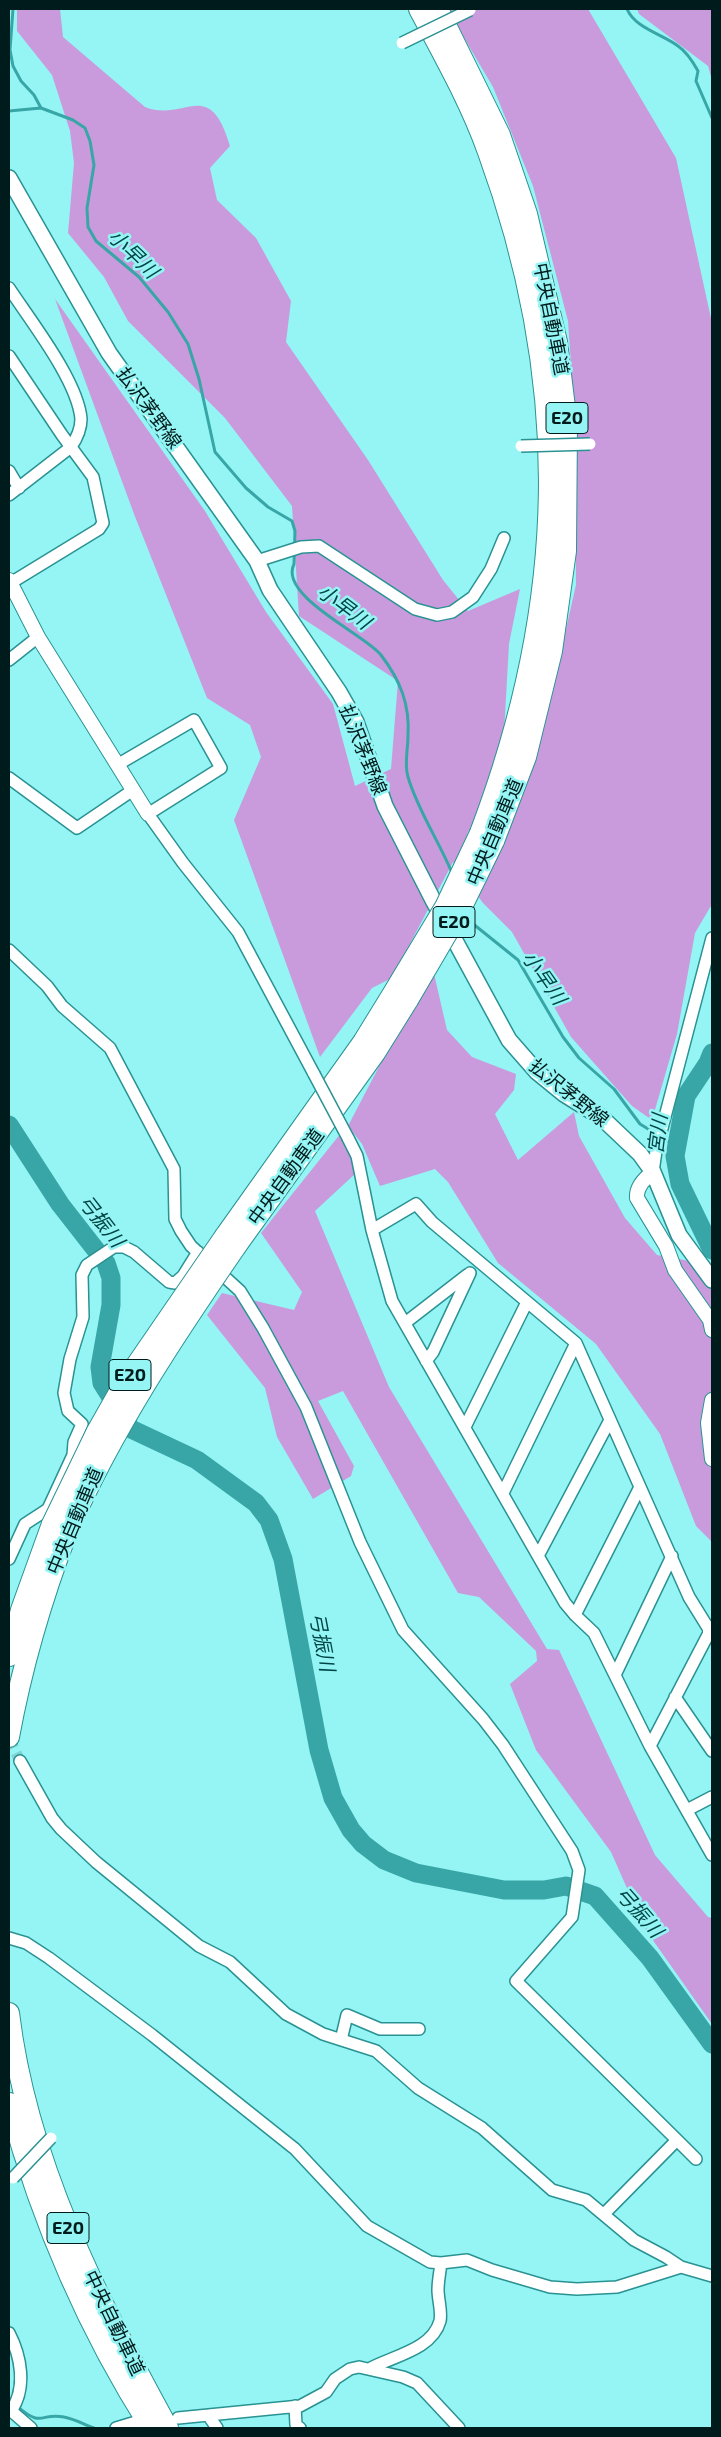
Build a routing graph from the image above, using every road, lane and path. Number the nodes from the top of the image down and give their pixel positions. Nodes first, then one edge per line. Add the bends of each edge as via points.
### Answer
1 (419, 9) edge
2 (438, 9) edge
3 (471, 9) edge
4 (400, 44) dead end
5 (9, 178) edge
6 (13, 194) edge
7 (9, 288) edge
8 (9, 356) edge
9 (594, 444) dead end
10 (521, 446) dead end
11 (71, 447) junction
12 (9, 471) edge
13 (19, 488) junction
14 (9, 495) edge
15 (504, 538) dead end
16 (256, 561) junction
17 (10, 582) edge
18 (38, 637) junction
19 (9, 660) edge
20 (117, 765) junction
21 (9, 778) edge
22 (133, 790) junction
23 (148, 814) junction
24 (487, 837) junction
25 (712, 938) edge
26 (9, 950) edge
27 (653, 1172) junction
28 (372, 1230) junction
29 (198, 1252) junction
30 (478, 1260) junction
31 (470, 1273) junction
32 (712, 1280) edge
33 (527, 1302) junction
34 (405, 1323) junction
35 (712, 1330) edge
36 (576, 1343) junction
37 (426, 1361) junction
38 (712, 1400) edge
39 (610, 1420) junction
40 (464, 1427) junction
41 (712, 1459) edge
42 (640, 1487) junction
43 (502, 1492) junction
44 (60, 1527) junction
45 (538, 1556) junction
46 (672, 1556) junction
47 (9, 1560) edge
48 (575, 1615) junction
49 (711, 1629) edge
50 (9, 1656) edge
51 (616, 1673) junction
52 (675, 1697) junction
53 (9, 1737) edge
54 (650, 1746) junction
55 (712, 1751) edge
56 (20, 1761) tunnel mouth
57 (712, 1797) edge
58 (687, 1810) junction
59 (712, 1854) edge
60 (9, 1938) edge
61 (9, 2013) edge
62 (419, 2029) dead end
63 (341, 2040) junction
64 (9, 2103) edge
65 (51, 2138) dead end
66 (677, 2140) junction
67 (696, 2159) dead end
68 (11, 2180) edge
69 (604, 2214) junction
70 (441, 2263) junction
71 (681, 2267) junction
72 (712, 2276) edge
73 (9, 2333) edge
74 (369, 2369) junction
75 (295, 2406) junction
76 (13, 2407) edge
77 (208, 2415) junction
78 (173, 2423) edge
79 (143, 2425) edge
80 (31, 2428) edge
81 (116, 2428) edge
82 (218, 2428) edge
83 (300, 2428) edge
84 (459, 2428) edge

1 - 24 highway, 中央自動車道 / E20 via 458,82 488,150 511,220 539,342 548,417 549,482 543,594 521,706 495,793
2 - 24 highway, 中央自動車道 / E20 via 496,127 515,176 536,247 555,333 567,424 566,551 552,651 526,757
3 - 4 street, bridge
5 - 6 main road, 払沢茅野線
6 - 16 main road, 払沢茅野線 via 109,353
7 - 11 street via 75,396 81,417 77,438
8 - 11 street
9 - 10 street, bridge
11 - 13 street
11 - 17 street via 96,484 103,523 99,529
12 - 13 street
13 - 14 street
15 - 16 street via 491,569 473,597 452,612 437,615 415,608 319,546 288,550
16 - 27 main road, 払沢茅野線 via 270,590 356,722 385,806 509,1040 537,1072 601,1117 640,1154
17 - 18 street
18 - 19 street
18 - 20 street
20 - 22 street
20 - 23 street via 194,720 221,768
21 - 22 street via 77,828
22 - 23 street
23 - 28 street, bridge via 238,932 348,1138 356,1156
24 - 44 highway, 中央自動車道 / E20, bridge via 445,907 370,1061 231,1240
25 - 27 street
26 - 29 street via 47,986 62,1006 110,1048 174,1169 175,1219
27 - 32 main road, 払沢茅野線 via 679,1235
27 - 35 street via 644,1178 636,1192 637,1198 666,1246 675,1270 710,1320
28 - 30 street via 416,1204 432,1222
28 - 34 street via 392,1301
29 - 47 street via 175,1283 124,1247 114,1247 87,1266 82,1275 83,1317 64,1393 68,1411 82,1424 74,1442 73,1456 48,1509 25,1524
29 - 66 street via 240,1291 306,1407 360,1542 403,1630 503,1745 572,1850 580,1870 572,1917 516,1981
30 - 31 street
30 - 33 street
31 - 34 street
31 - 37 street
33 - 36 street
33 - 40 street
34 - 37 street
36 - 39 street
36 - 43 street
37 - 40 street
38 - 41 street via 708,1422
39 - 42 street
39 - 45 street
40 - 43 street
42 - 46 street
42 - 48 street
43 - 45 street
44 - 50 highway, 中央自動車道 / E20 via 27,1592
44 - 53 highway, 中央自動車道 / E20 via 53,1569 24,1665
45 - 48 street
46 - 49 street via 689,1597
46 - 51 street
48 - 51 street via 594,1633
49 - 52 street
51 - 54 street
52 - 54 street
52 - 55 street
54 - 58 street
56 - 63 street via 52,1818 96,1862 199,1946 230,1962 286,2014
57 - 58 street
58 - 59 street
60 - 70 street via 26,1942 247,2108 295,2149 367,2226 430,2262
61 - 78 highway, 中央自動車道 / E20 via 22,2085 66,2225 100,2299
62 - 63 street via 380,2029 348,2015
63 - 69 street via 376,2051 418,2088 482,2128 552,2190 586,2200
64 - 79 highway, 中央自動車道 / E20 via 23,2154 54,2240
65 - 68 street, bridge
66 - 67 street
66 - 69 street
69 - 71 street via 634,2240
70 - 71 street via 468,2260 550,2286 577,2288 617,2287
70 - 74 street via 438,2288 440,2320 434,2332 412,2350
71 - 72 street
73 - 76 street via 20,2369
74 - 75 street via 350,2368 335,2379 326,2392
74 - 84 street via 417,2383
75 - 77 street
75 - 83 street via 296,2424
76 - 80 street
77 - 78 street
77 - 82 street
79 - 81 street

